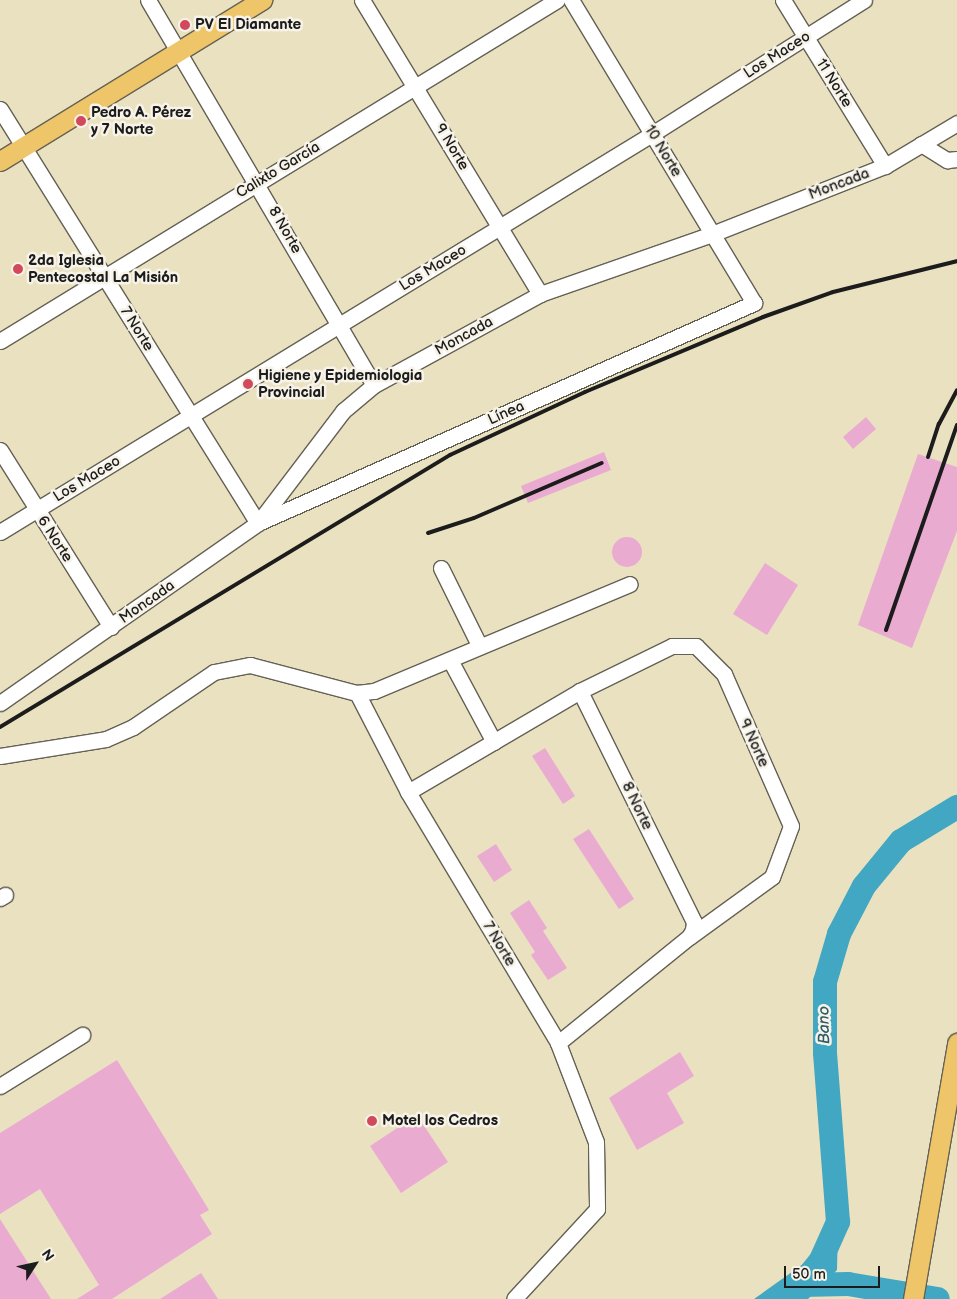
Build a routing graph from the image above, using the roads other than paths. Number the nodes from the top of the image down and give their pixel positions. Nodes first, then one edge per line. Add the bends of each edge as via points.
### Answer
1 (148, 0) edge
2 (262, 0) edge
3 (362, 0) edge
4 (556, 0) edge
5 (571, 0) edge
6 (783, 0) edge
7 (864, 0) edge
8 (805, 37) junction
9 (178, 50) junction
10 (416, 86) junction
11 (0, 109) edge
12 (957, 123) edge
13 (652, 134) junction
14 (921, 144) junction
15 (23, 147) junction
16 (957, 158) edge
17 (0, 161) edge
18 (885, 166) junction
19 (258, 183) junction
20 (500, 226) junction
21 (712, 234) junction
22 (104, 277) junction
23 (540, 294) junction
24 (754, 303) joint
25 (339, 325) junction
26 (0, 341) edge
27 (374, 385) junction
28 (192, 417) junction
29 (0, 450) edge
30 (36, 510) junction
31 (258, 523) junction
32 (0, 532) edge
33 (441, 568) dead end
34 (630, 584) dead end
35 (111, 627) junction
36 (479, 645) junction
37 (450, 660) junction
38 (580, 691) junction
39 (357, 693) junction
40 (0, 703) edge
41 (494, 742) junction
42 (0, 756) edge
43 (408, 792) junction
44 (689, 937) junction
45 (82, 1035) dead end
46 (558, 1042) junction
47 (957, 1043) edge
48 (0, 1086) edge
49 (514, 1299) edge
50 (913, 1299) edge

1 - 9 street, 8 Norte
2 - 9 main road
3 - 10 street, 9 Norte
4 - 10 street, Calixto García
5 - 13 street, 10 Norte
6 - 8 street, 11 Norte
7 - 8 street, Los Maceo
8 - 13 street, Los Maceo
8 - 18 street, 11 Norte
9 - 15 main road
9 - 19 street, 8 Norte
10 - 19 street, Calixto García
10 - 20 street, 9 Norte
11 - 15 street, 7 Norte
12 - 14 street, Moncada
13 - 20 street, Los Maceo
13 - 21 street, 10 Norte
14 - 16 street via 947,160
14 - 18 street, Moncada
15 - 17 main road
15 - 22 street, 7 Norte
18 - 21 street, Moncada
19 - 22 street, Calixto García
19 - 25 street, 8 Norte
20 - 23 street, 9 Norte
20 - 25 street, Los Maceo
21 - 23 street, Moncada
21 - 24 street, 10 Norte
22 - 26 street, Calixto García
22 - 28 street, 7 Norte
23 - 27 street, Moncada
24 - 31 street, Línea
25 - 27 street, 8 Norte
25 - 28 street, Los Maceo
27 - 31 street, Moncada via 343,411
28 - 30 street, Los Maceo
28 - 31 street, 7 Norte
29 - 30 street, 6 Norte
30 - 32 street, Los Maceo
30 - 35 street, 6 Norte
31 - 35 street, Moncada
33 - 36 street
34 - 36 street
35 - 40 street, Moncada
36 - 37 street
37 - 39 street via 374,691
37 - 41 street
38 - 41 street
38 - 44 street, 8 Norte via 694,922
38 - 44 street, 9 Norte via 672,646 696,646 724,674 791,826 772,877
39 - 42 street via 250,665 214,672 133,727 106,739
39 - 43 street, 7 Norte
41 - 43 street
43 - 46 street, 7 Norte
44 - 46 street, 9 Norte
45 - 48 street
46 - 49 street, 7 Norte via 596,1142 597,1209
47 - 50 main road

